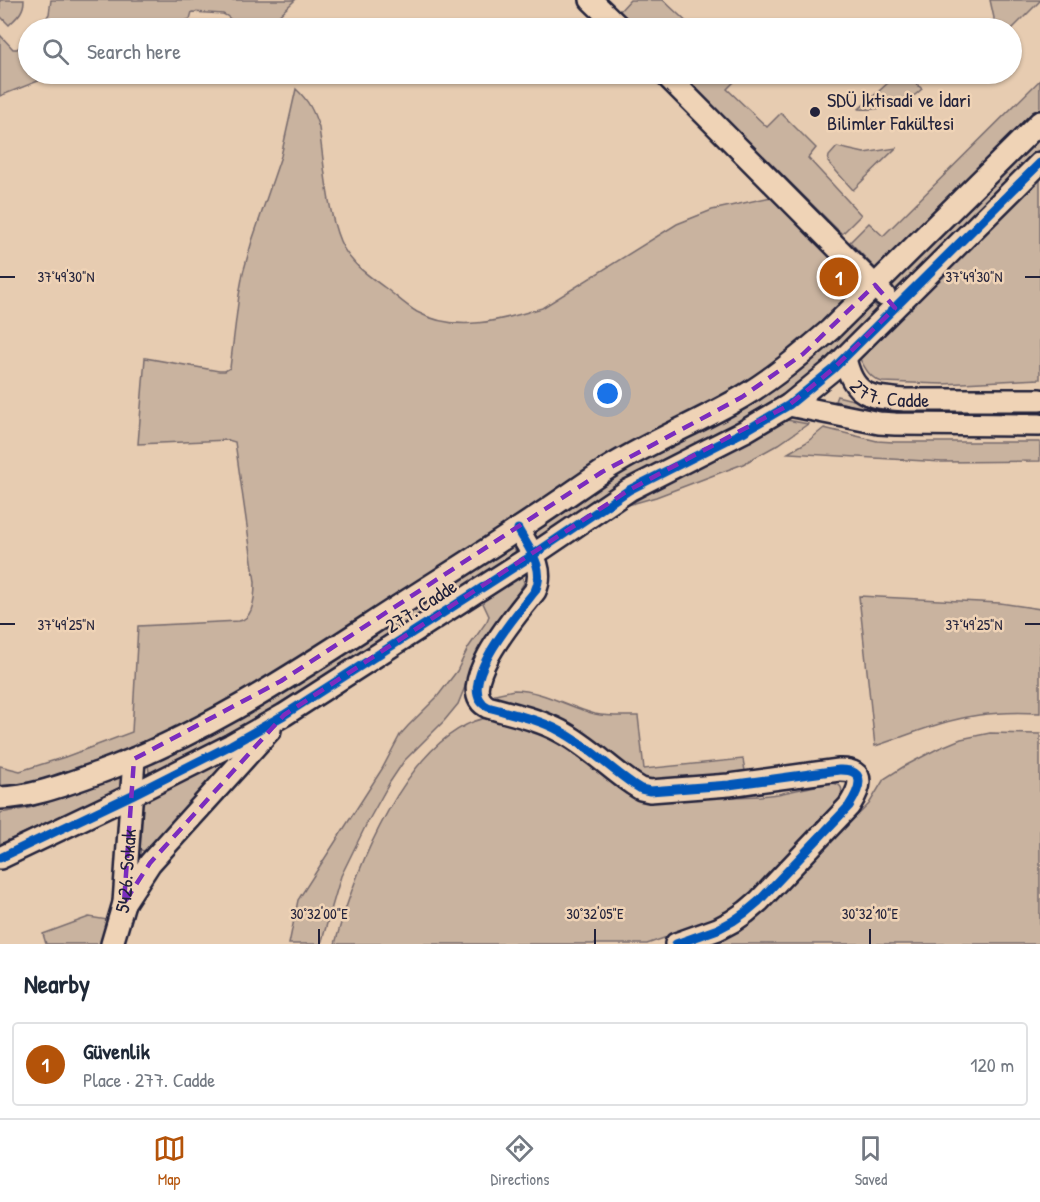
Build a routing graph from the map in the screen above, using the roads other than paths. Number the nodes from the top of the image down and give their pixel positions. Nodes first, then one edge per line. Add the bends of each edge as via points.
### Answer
1 (591, 0) edge
2 (610, 18) edge
3 (675, 84) edge
4 (1040, 122) edge
5 (1040, 163) edge
6 (875, 285) junction
7 (895, 308) junction
8 (845, 358) junction
9 (1040, 400) edge
10 (789, 405) junction
11 (1040, 425) edge
12 (518, 529) junction
13 (533, 555) junction
14 (284, 715) junction
15 (134, 759) junction
16 (132, 795) junction
17 (0, 798) edge
18 (0, 858) edge
19 (124, 903) junction
20 (112, 944) edge
21 (676, 944) edge

1 - 2 street
3 - 6 street
4 - 6 street, 277. Cadde
5 - 7 street
6 - 7 street
6 - 12 street, 277. Cadde via 803,354 762,385 618,463
7 - 8 street
8 - 9 street, 277. Cadde via 856,388 886,399
8 - 10 street, 277. Cadde
10 - 11 street via 879,423
10 - 13 street, 277. Cadde via 629,490
12 - 13 street
12 - 15 street, 277. Cadde via 281,681
13 - 14 street, 277. Cadde
13 - 21 street via 539,570 538,584 490,653 477,689 481,704 558,729 633,784 650,791 848,769 857,774 859,787 849,806 759,901 733,921
14 - 16 street, 277. Cadde
14 - 19 street via 150,863
15 - 16 street, 5426. Sokak
15 - 17 street, 277. Cadde via 45,791
16 - 18 street, 277. Cadde
16 - 19 street, 5426. Sokak
19 - 20 street, 5426. Sokak

